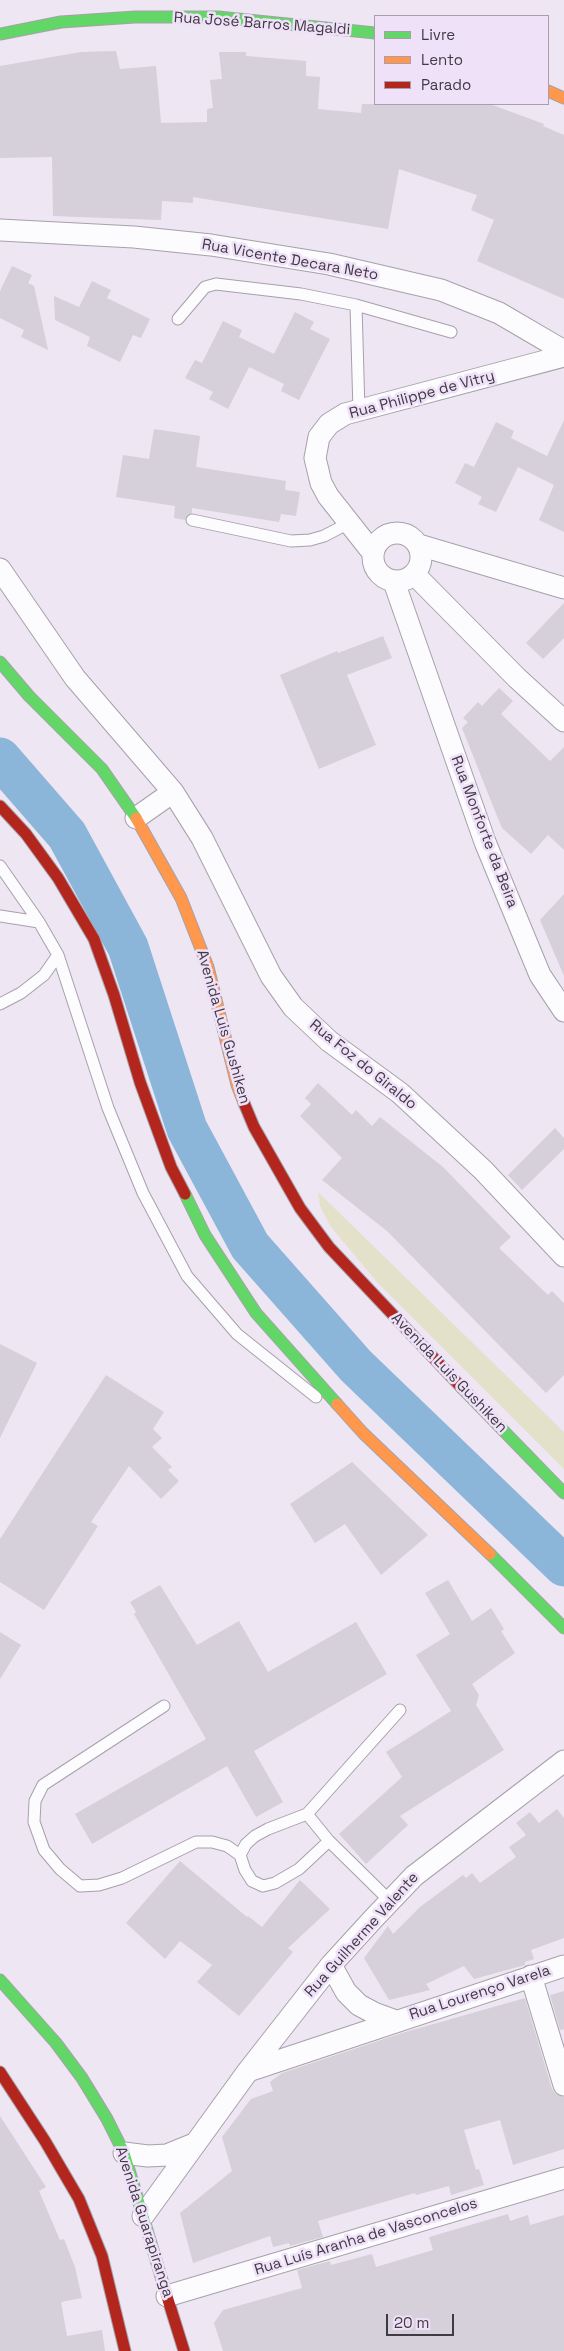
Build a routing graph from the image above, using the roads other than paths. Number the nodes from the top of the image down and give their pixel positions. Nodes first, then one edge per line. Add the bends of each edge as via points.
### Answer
1 (374, 33) edge
2 (0, 34) edge
3 (549, 91) edge
4 (564, 98) edge
5 (0, 230) edge
6 (356, 305) junction
7 (178, 319) dead end
8 (451, 332) dead end
9 (564, 350) edge
10 (564, 356) edge
11 (359, 411) junction
12 (328, 496) junction
13 (192, 520) dead end
14 (349, 523) junction
15 (386, 535) junction
16 (419, 545) junction
17 (373, 553) junction
18 (0, 569) edge
19 (404, 580) junction
20 (564, 588) edge
21 (0, 662) edge
22 (564, 721) edge
23 (172, 792) junction
24 (0, 806) edge
25 (136, 818) junction
26 (0, 866) edge
27 (0, 916) edge
28 (39, 922) junction
29 (58, 955) junction
30 (0, 1004) edge
31 (564, 1011) edge
32 (564, 1256) edge
33 (363, 1433) junction
34 (564, 1493) edge
35 (564, 1628) edge
36 (164, 1706) dead end
37 (400, 1710) dead end
38 (564, 1761) edge
39 (307, 1814) junction
40 (328, 1841) junction
41 (240, 1855) junction
42 (390, 1900) junction
43 (331, 1965) junction
44 (564, 1966) edge
45 (531, 1976) junction
46 (0, 1980) edge
47 (396, 2021) junction
48 (248, 2071) junction
49 (0, 2072) edge
50 (564, 2085) edge
51 (194, 2144) junction
52 (124, 2153) junction
53 (564, 2178) edge
54 (143, 2216) junction
55 (167, 2296) junction
56 (126, 2351) edge
57 (184, 2351) edge

1 - 2 main road, Rua José Barros Magaldi via 218,17 135,17 61,22
3 - 4 main road
5 - 9 street, Rua Vicente Decara Neto via 134,237 211,245 329,264 440,290 499,312
6 - 7 lane via 309,295 216,284 205,287
6 - 8 lane
6 - 11 lane
10 - 11 street, Rua Philippe de Vitry
11 - 12 street, Rua Philippe de Vitry via 345,414 328,424 319,437 315,458 320,483
12 - 14 street, Rua Philippe de Vitry
12 - 15 street
13 - 14 lane via 291,541 324,536
14 - 17 street, Rua Philippe de Vitry
15 - 16 street via 398,532 410,536
15 - 17 street via 377,542
16 - 19 street via 420,566
16 - 20 street
17 - 19 street via 374,566 382,577
18 - 23 street via 75,678
19 - 22 street via 443,605
19 - 31 street, Rua Monforte da Beira via 417,647 485,842 540,974
21 - 25 main road, Avenida Luis Gushiken via 102,769
23 - 25 street
23 - 32 street, Rua Foz do Giraldo via 202,838 271,976 293,1007 329,1041 400,1093 483,1170
24 - 33 main road via 26,834 58,878 94,939 171,1167 205,1235 256,1313
25 - 34 main road, Avenida Luis Gushiken via 181,898 208,967 237,1085 254,1127 300,1208 329,1247
26 - 28 lane
27 - 28 lane
28 - 29 lane
29 - 30 lane via 44,975
29 - 33 lane via 108,1108 142,1193 187,1276 237,1334
33 - 35 main road
36 - 41 lane via 43,1785 36,1801 34,1822 44,1850 80,1886 99,1885 122,1878 196,1842 227,1846
37 - 39 lane
38 - 42 street, Rua Guilherme Valente via 414,1876
39 - 40 lane
39 - 41 lane via 255,1836
40 - 41 lane via 299,1869 263,1886 252,1881
40 - 42 lane
42 - 43 street, Rua Guilherme Valente
43 - 47 street, Rua Lourenço Varela via 346,1992 359,2005
43 - 48 street, Rua Guilherme Valente
44 - 45 street, Rua Lourenço Varela
45 - 47 street, Rua Lourenço Varela
45 - 50 street
46 - 52 main road, Avenida Guarapiranga via 56,2043 82,2078
47 - 48 street, Rua Lourenço Varela
48 - 51 street, Rua Guilherme Valente
49 - 56 main road via 46,2141 78,2199 102,2256
51 - 52 street via 167,2155
51 - 54 street, Rua Guilherme Valente
52 - 54 main road, Avenida Guarapiranga
53 - 55 street, Rua Luís Aranha de Vasconcelos
54 - 55 main road, Avenida Guarapiranga
55 - 57 main road, Avenida Guarapiranga

